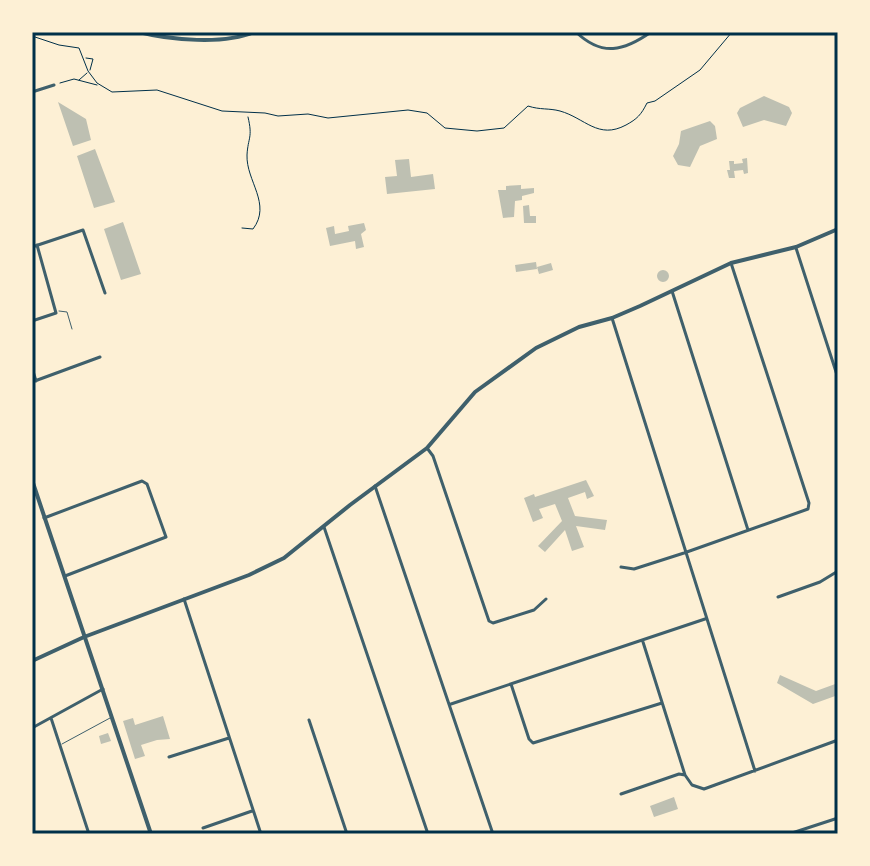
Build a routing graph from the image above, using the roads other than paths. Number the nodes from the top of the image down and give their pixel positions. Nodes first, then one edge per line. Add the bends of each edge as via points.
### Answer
1 (139, 32) edge
2 (244, 32) edge
3 (254, 32) edge
4 (576, 32) edge
5 (651, 32) edge
6 (237, 37) junction
7 (54, 85) road end
8 (32, 92) edge
9 (838, 229) edge
10 (35, 246) edge
11 (796, 247) junction
12 (731, 263) junction
13 (672, 291) junction
14 (105, 293) dead end
15 (56, 313) junction
16 (612, 318) junction
17 (32, 321) edge
18 (72, 329) dead end
19 (100, 357) dead end
20 (32, 368) edge
21 (838, 378) edge
22 (34, 382) edge
23 (427, 448) junction
24 (32, 480) edge
25 (375, 486) junction
26 (44, 518) junction
27 (324, 526) junction
28 (748, 530) junction
29 (684, 553) junction
30 (621, 567) dead end
31 (838, 571) edge
32 (65, 576) junction
33 (778, 597) dead end
34 (184, 599) junction
35 (546, 599) dead end
36 (705, 619) junction
37 (84, 637) junction
38 (642, 640) junction
39 (32, 661) edge
40 (511, 684) junction
41 (103, 689) junction
42 (662, 703) junction
43 (451, 704) junction
44 (112, 717) junction
45 (51, 718) junction
46 (309, 720) dead end
47 (32, 728) edge
48 (229, 738) junction
49 (838, 740) edge
50 (60, 745) junction
51 (169, 757) dead end
52 (755, 771) junction
53 (685, 775) junction
54 (621, 794) dead end
55 (253, 811) junction
56 (838, 818) edge
57 (203, 828) dead end
58 (89, 834) edge
59 (151, 834) edge
60 (261, 834) edge
61 (347, 834) edge
62 (428, 834) edge
63 (493, 834) edge
64 (789, 834) edge

1 - 6 street
2 - 6 street
3 - 6 street
4 - 5 street via 600,47 617,49
7 - 8 street
9 - 11 street
10 - 14 street via 83,230
10 - 15 street
11 - 12 street
11 - 21 street
12 - 13 street
12 - 28 street via 809,503 808,509
13 - 16 street
13 - 28 street
15 - 17 street
15 - 18 lane via 67,312
16 - 23 street via 536,348 461,407
16 - 29 street
19 - 22 street
20 - 22 street
23 - 25 street
23 - 35 street via 489,621 534,610
24 - 26 street
25 - 27 street
25 - 43 street
26 - 32 street
26 - 32 street via 142,481 147,484 166,537
27 - 34 street via 270,566
27 - 62 street
28 - 29 street
29 - 30 street via 634,569
29 - 36 street
31 - 33 street
32 - 37 street
34 - 37 street
34 - 48 street
36 - 38 street
36 - 52 street
37 - 39 street
37 - 41 street
38 - 40 street
38 - 42 street
40 - 42 street via 533,743
40 - 43 street
41 - 44 street
41 - 45 street
42 - 53 street
43 - 63 street
44 - 50 lane
44 - 59 street
45 - 47 street
45 - 50 street
46 - 61 street
48 - 51 street
48 - 55 street
49 - 52 street
50 - 58 street
52 - 53 street via 704,789
53 - 54 street
55 - 57 street
55 - 60 street
56 - 64 street

